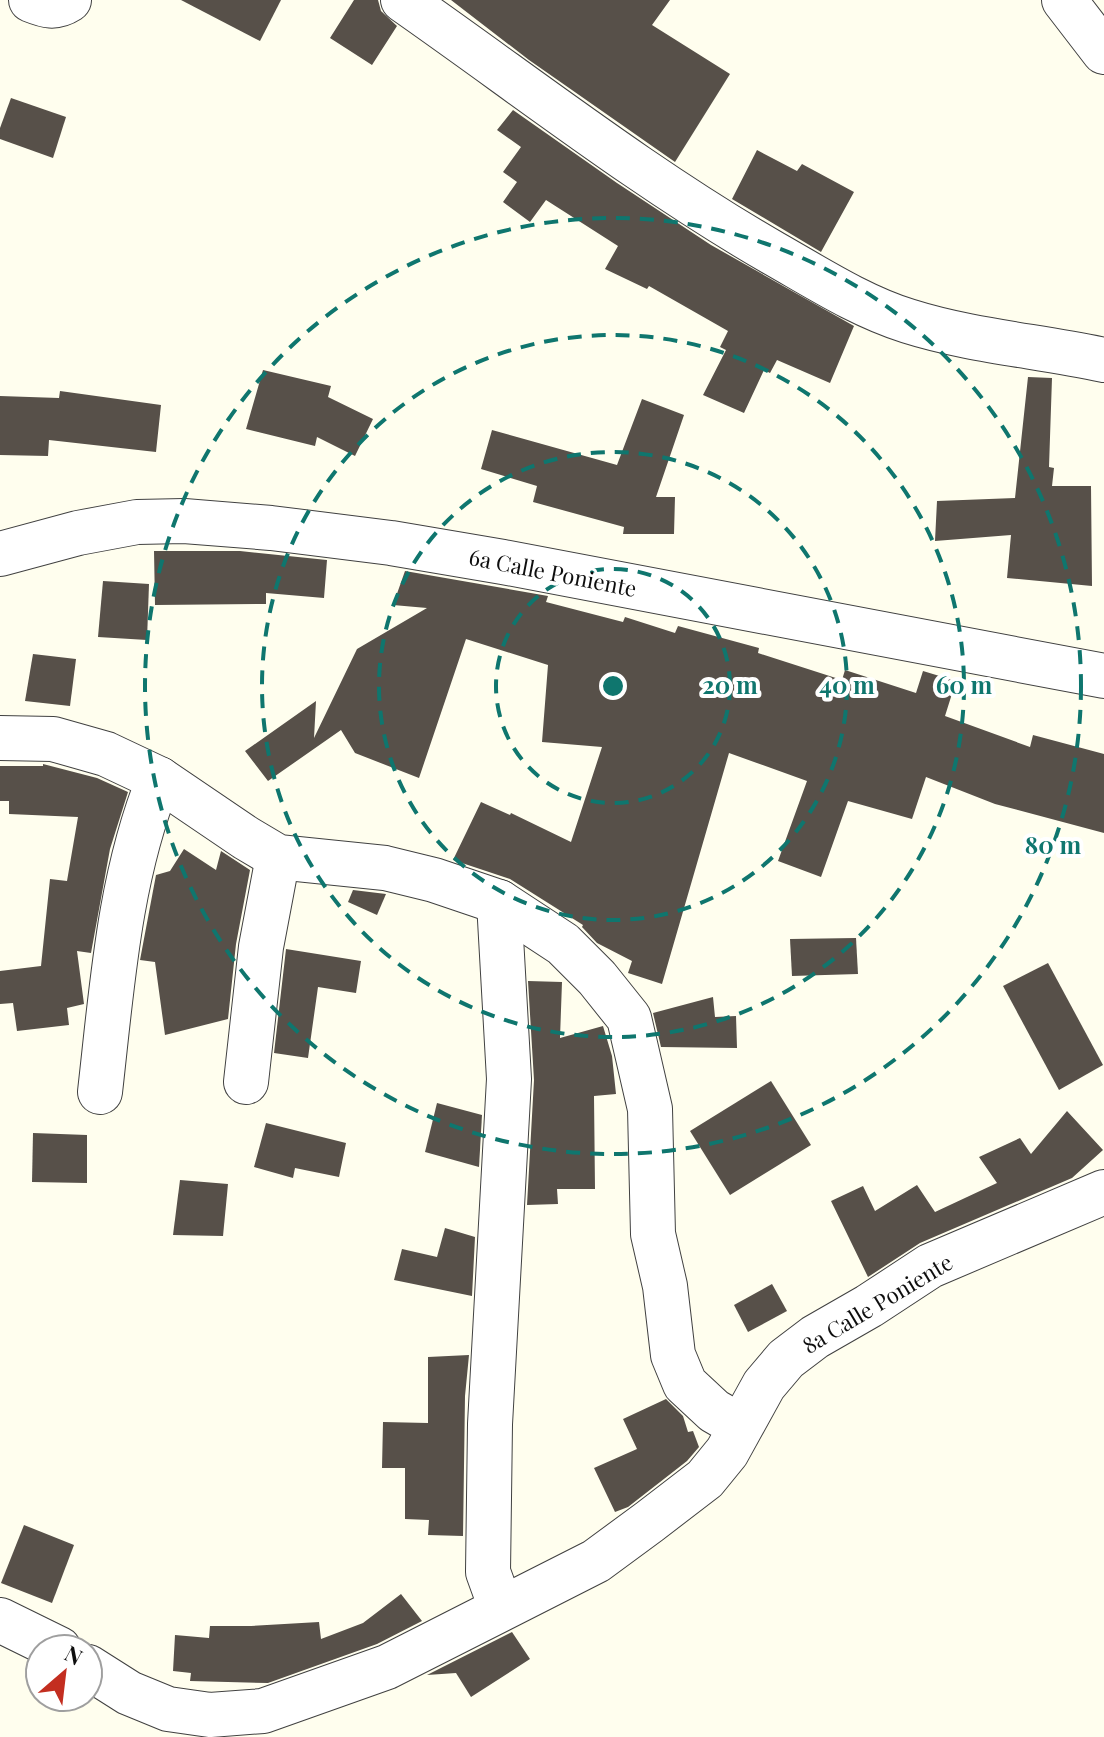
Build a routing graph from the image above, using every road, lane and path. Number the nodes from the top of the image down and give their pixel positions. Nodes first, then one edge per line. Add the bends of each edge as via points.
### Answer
1 (31, 0) edge
2 (69, 0) edge
3 (403, 0) edge
4 (1064, 0) edge
5 (1104, 52) edge
6 (1104, 360) edge
7 (0, 554) edge
8 (1104, 676) edge
9 (0, 738) edge
10 (159, 779) junction
11 (278, 857) junction
12 (499, 902) junction
13 (246, 1082) dead end
14 (100, 1092) dead end
15 (1104, 1192) edge
16 (740, 1426) junction
17 (501, 1608) junction
18 (0, 1620) edge
19 (26, 1633) edge
20 (104, 1677) edge

1 - 2 street via 59,7
3 - 6 street via 641,171 850,297 909,322
4 - 5 street
7 - 8 street, 6a Calle Poniente via 137,522 271,528 503,562
9 - 10 street via 53,739 106,754
10 - 11 street
10 - 14 street via 127,894
11 - 12 street via 385,868
11 - 13 street via 261,947
12 - 16 street via 563,944 629,1018 650,1109 653,1234 673,1355 685,1384
12 - 17 street via 509,1079 490,1424 488,1572
15 - 16 street, 8a Calle Poniente via 930,1266 815,1337 764,1385
16 - 17 street, 8a Calle Poniente via 705,1479 649,1522 596,1561
17 - 20 street, 8a Calle Poniente via 387,1667 263,1711 210,1715 168,1709
18 - 19 street

